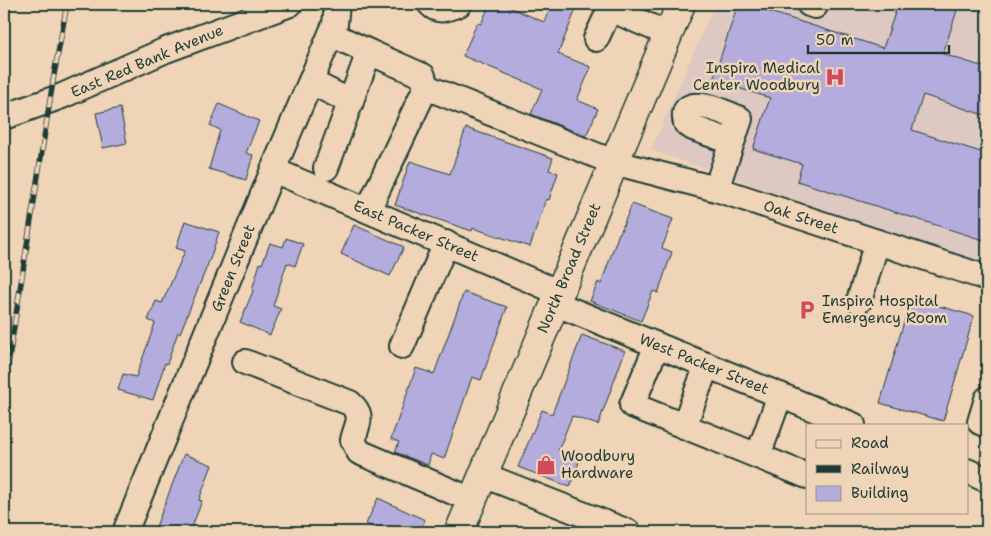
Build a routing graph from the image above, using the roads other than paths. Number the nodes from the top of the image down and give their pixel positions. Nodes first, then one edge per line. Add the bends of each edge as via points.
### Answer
1 (290, 4) edge
2 (337, 4) edge
3 (430, 4) edge
4 (459, 4) edge
5 (681, 4) edge
6 (612, 5) edge
7 (331, 34) junction
8 (668, 34) junction
9 (596, 39) dead end
10 (370, 52) junction
11 (311, 82) junction
12 (426, 87) junction
13 (351, 102) junction
14 (4, 117) edge
15 (732, 142) dead end
16 (613, 162) junction
17 (326, 168) dead end
18 (273, 170) junction
19 (716, 189) junction
20 (368, 210) junction
21 (446, 243) junction
22 (884, 244) junction
23 (987, 278) edge
24 (556, 297) junction
25 (865, 298) dead end
26 (657, 345) junction
27 (402, 346) dead end
28 (245, 362) dead end
29 (708, 366) junction
30 (780, 395) junction
31 (987, 400) edge
32 (839, 422) edge
33 (987, 425) edge
34 (684, 426) junction
35 (758, 456) junction
36 (968, 471) edge
37 (483, 475) junction
38 (806, 476) edge
39 (987, 480) edge
40 (472, 500) junction
41 (125, 532) edge
42 (459, 532) edge
43 (628, 532) edge

1 - 14 street, East Red Bank Avenue via 166,50 62,96
2 - 7 street, Green Street
3 - 4 street via 441,10
5 - 8 main road, North Broad Street
6 - 8 street
6 - 9 street
7 - 10 street
7 - 11 street, Green Street
8 - 16 main road, North Broad Street
10 - 12 street via 423,76
10 - 13 street
11 - 13 street
11 - 18 street, Green Street
12 - 16 street, Oak Street
12 - 20 street
13 - 17 street
15 - 19 street
16 - 19 street, Oak Street
16 - 24 main road, North Broad Street
18 - 20 street, East Packer Street
18 - 41 street, Green Street
19 - 22 street, Oak Street
20 - 21 street, East Packer Street
21 - 24 street, East Packer Street
21 - 27 street
22 - 23 street, Oak Street
22 - 25 street
24 - 26 street, West Packer Street
24 - 37 main road, North Broad Street
26 - 29 street, West Packer Street
26 - 34 street via 632,405
28 - 40 street via 350,402 358,410 360,419 353,440 359,452
29 - 30 street, West Packer Street
29 - 34 street
30 - 32 street, West Packer Street
30 - 35 street
31 - 33 street via 980,422
34 - 35 street
35 - 38 street
36 - 39 street
37 - 40 main road, North Broad Street
37 - 43 street
40 - 42 main road, North Broad Street

